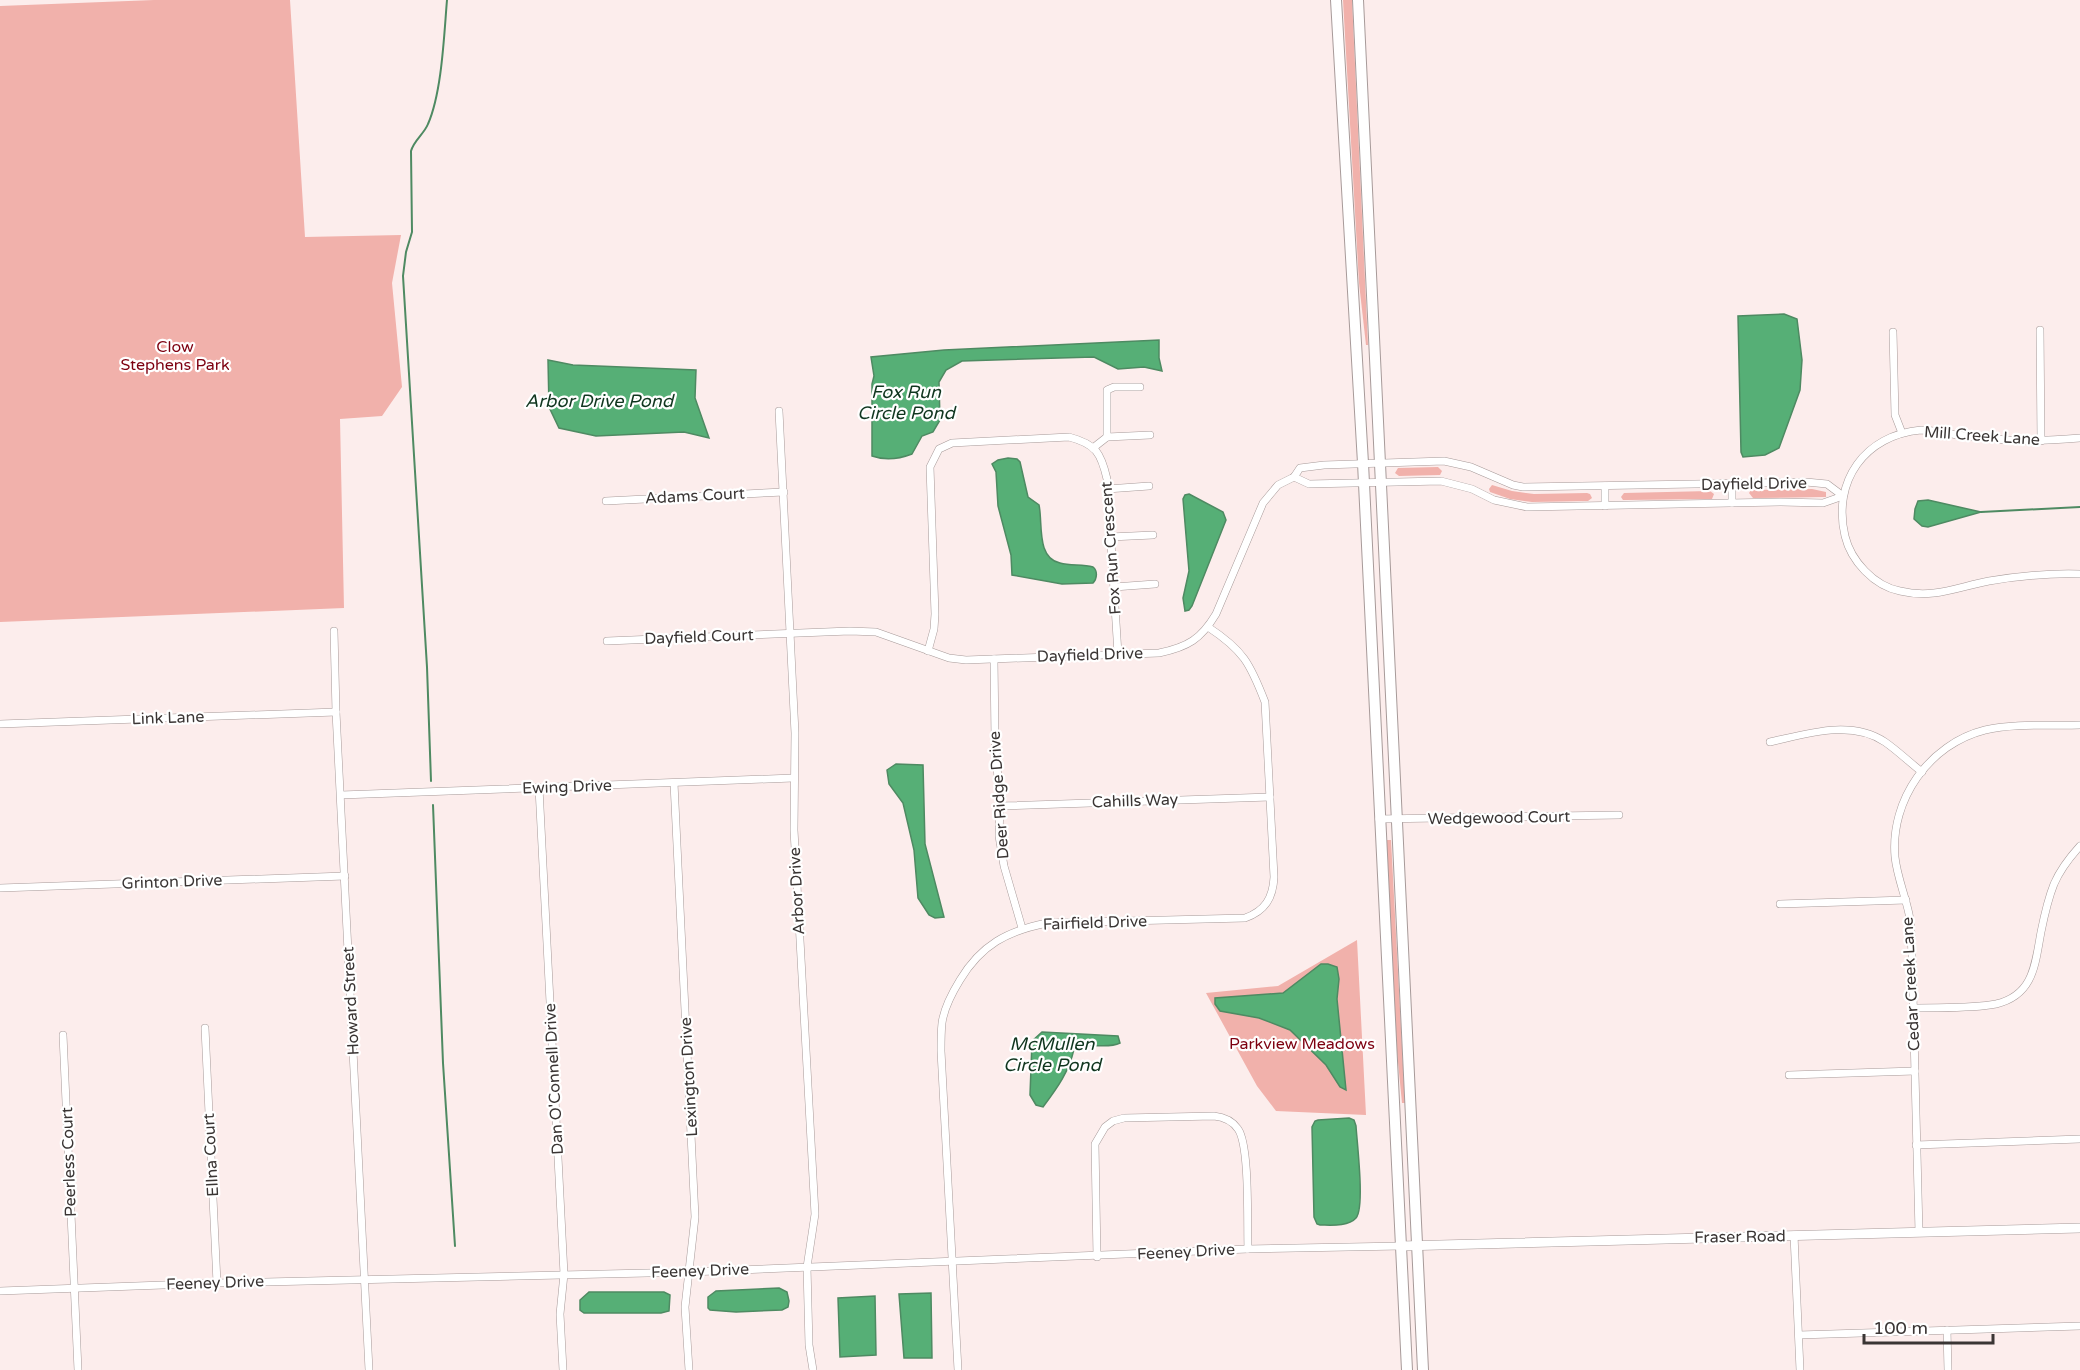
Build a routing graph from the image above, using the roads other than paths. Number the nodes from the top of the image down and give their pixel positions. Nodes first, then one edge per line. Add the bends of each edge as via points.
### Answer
1 (1336, 0) edge
2 (1358, 0) edge
3 (2040, 330) dead end
4 (1893, 332) dead end
5 (1140, 387) dead end
6 (779, 411) dead end
7 (1902, 433) junction
8 (1150, 435) dead end
9 (1107, 437) junction
10 (2080, 438) edge
11 (2041, 441) junction
12 (1093, 448) junction
13 (1363, 463) junction
14 (1379, 463) junction
15 (1293, 477) junction
16 (1364, 483) junction
17 (1380, 483) junction
18 (1732, 483) junction
19 (1149, 486) dead end
20 (1605, 486) junction
21 (1107, 489) junction
22 (784, 492) junction
23 (1843, 496) junction
24 (606, 501) dead end
25 (1732, 503) junction
26 (1605, 506) junction
27 (1154, 535) dead end
28 (1110, 537) junction
29 (2080, 574) edge
30 (1155, 584) dead end
31 (1114, 587) junction
32 (1208, 627) junction
33 (334, 631) dead end
34 (791, 634) junction
35 (607, 641) dead end
36 (928, 651) junction
37 (1118, 654) junction
38 (994, 658) junction
39 (336, 712) junction
40 (0, 724) edge
41 (2080, 725) edge
42 (1770, 742) dead end
43 (1922, 772) junction
44 (793, 778) junction
45 (674, 783) junction
46 (539, 788) junction
47 (341, 795) junction
48 (1270, 797) junction
49 (1000, 806) junction
50 (1619, 815) dead end
51 (1379, 819) junction
52 (1396, 819) junction
53 (2080, 846) edge
54 (345, 876) junction
55 (0, 888) edge
56 (1906, 900) junction
57 (1780, 904) dead end
58 (1022, 928) junction
59 (1913, 1008) junction
60 (205, 1028) dead end
61 (63, 1035) dead end
62 (1915, 1071) junction
63 (1789, 1075) dead end
64 (2080, 1139) edge
65 (1916, 1144) junction
66 (2080, 1228) edge
67 (1919, 1232) junction
68 (1794, 1236) junction
69 (1418, 1245) junction
70 (1401, 1246) junction
71 (1248, 1249) junction
72 (1097, 1257) junction
73 (952, 1262) junction
74 (807, 1268) junction
75 (690, 1272) junction
76 (564, 1274) junction
77 (365, 1280) junction
78 (217, 1283) junction
79 (74, 1288) junction
80 (0, 1291) edge
81 (2080, 1326) edge
82 (1947, 1330) junction
83 (1799, 1335) junction
84 (78, 1370) edge
85 (369, 1370) edge
86 (563, 1370) edge
87 (689, 1370) edge
88 (813, 1370) edge
89 (958, 1370) edge
90 (1407, 1370) edge
91 (1423, 1370) edge
92 (1800, 1370) edge
93 (1948, 1370) edge

1 - 13 main road
2 - 14 main road
3 - 11 street
4 - 7 street via 1895,415
5 - 9 street via 1107,390
6 - 22 street, Arbor Drive
7 - 11 street, Mill Creek Lane via 1923,430
7 - 23 street, Mill Creek Lane via 1866,452 1853,470
8 - 9 street
9 - 12 street
10 - 11 street, Mill Creek Lane
12 - 21 street, Fox Run Crescent via 1102,457
12 - 36 street via 1086,441 1070,437 952,443 939,449 930,467 935,614
13 - 14 street, Dayfield Drive
13 - 15 street, Dayfield Drive via 1300,468
13 - 16 main road
14 - 17 main road
14 - 20 street, Dayfield Drive via 1444,461 1471,467 1523,488
15 - 16 street, Dayfield Drive via 1309,484
15 - 32 street, Dayfield Drive via 1278,485 1263,503
16 - 17 street, Dayfield Drive
16 - 51 main road
17 - 26 street, Dayfield Drive via 1455,483 1494,500 1527,507
17 - 52 main road
18 - 20 street, Dayfield Drive
18 - 23 street, Dayfield Drive via 1827,484
18 - 25 street
19 - 21 street
20 - 26 street
21 - 28 street, Fox Run Crescent
22 - 24 street, Adams Court
22 - 34 street, Arbor Drive
23 - 25 street, Dayfield Drive via 1823,503
23 - 29 street via 1840,514 1845,539 1858,564 1896,591 1940,594 2032,575
25 - 26 street, Dayfield Drive
27 - 28 street
28 - 31 street, Fox Run Crescent
30 - 31 street
31 - 37 street, Fox Run Crescent
32 - 37 street, Dayfield Drive via 1179,649
32 - 48 street, Fairfield Drive via 1244,655 1265,702
33 - 39 street, Howard Street
34 - 35 street, Dayfield Court
34 - 36 street, Dayfield Drive via 876,632
34 - 44 street, Arbor Drive
36 - 38 street, Dayfield Drive via 958,659
37 - 38 street, Dayfield Drive
38 - 49 street, Deer Ridge Drive
39 - 40 street, Link Lane
39 - 47 street, Howard Street
41 - 43 street, Cedar Creek Lane via 1982,731 1945,749
42 - 43 street via 1829,730 1866,734 1883,741
43 - 56 street, Cedar Creek Lane via 1907,794 1896,828 1895,855
44 - 45 street, Ewing Drive
44 - 74 street, Arbor Drive via 815,1214
45 - 46 street, Ewing Drive
45 - 75 street, Lexington Drive via 695,1217
46 - 47 street, Ewing Drive
46 - 76 street, Dan O'Connell Drive
47 - 54 street, Howard Street
48 - 49 street, Cahills Way
48 - 58 street, Fairfield Drive via 1274,886 1265,907 1254,914 1236,919 1047,923
49 - 58 street, Deer Ridge Drive via 1004,866
50 - 52 street, Wedgewood Court
51 - 52 street, Wedgewood Court
51 - 70 main road
52 - 69 main road
53 - 59 street via 2054,885 2035,969 2023,987 2005,1001 1989,1005
54 - 55 street, Grinton Drive
54 - 77 street, Howard Street
56 - 57 street
56 - 59 street, Cedar Creek Lane via 1911,925
58 - 73 street, Fairfield Drive via 983,950 967,968 951,994 942,1022
59 - 62 street, Cedar Creek Lane
60 - 78 street, Ellna Court
61 - 79 street, Peerless Court
62 - 63 street
62 - 65 street, Cedar Creek Lane
64 - 65 street
65 - 67 street, Cedar Creek Lane
66 - 67 street, Fraser Road
67 - 68 street, Fraser Road
68 - 69 street, Fraser Road
68 - 83 street
69 - 70 street, Fraser Road
69 - 91 main road
70 - 71 street, Feeney Drive
70 - 90 main road
71 - 72 street, Feeney Drive
71 - 72 street via 1244,1147 1237,1127 1214,1116 1124,1118 1105,1127 1095,1144
72 - 73 street, Feeney Drive
73 - 74 street, Feeney Drive
73 - 89 street, Fairfield Drive
74 - 75 street, Feeney Drive
74 - 88 street, Arbor Drive
75 - 76 street, Feeney Drive
75 - 87 street, Lexington Drive via 685,1307
76 - 77 street, Feeney Drive
76 - 86 street, Dan O'Connell Drive via 560,1314
77 - 78 street, Feeney Drive
77 - 85 street, Howard Street
78 - 79 street, Feeney Drive
79 - 80 street, Feeney Drive
79 - 84 street, Peerless Court
81 - 82 street
82 - 83 street
82 - 93 street
83 - 92 street

